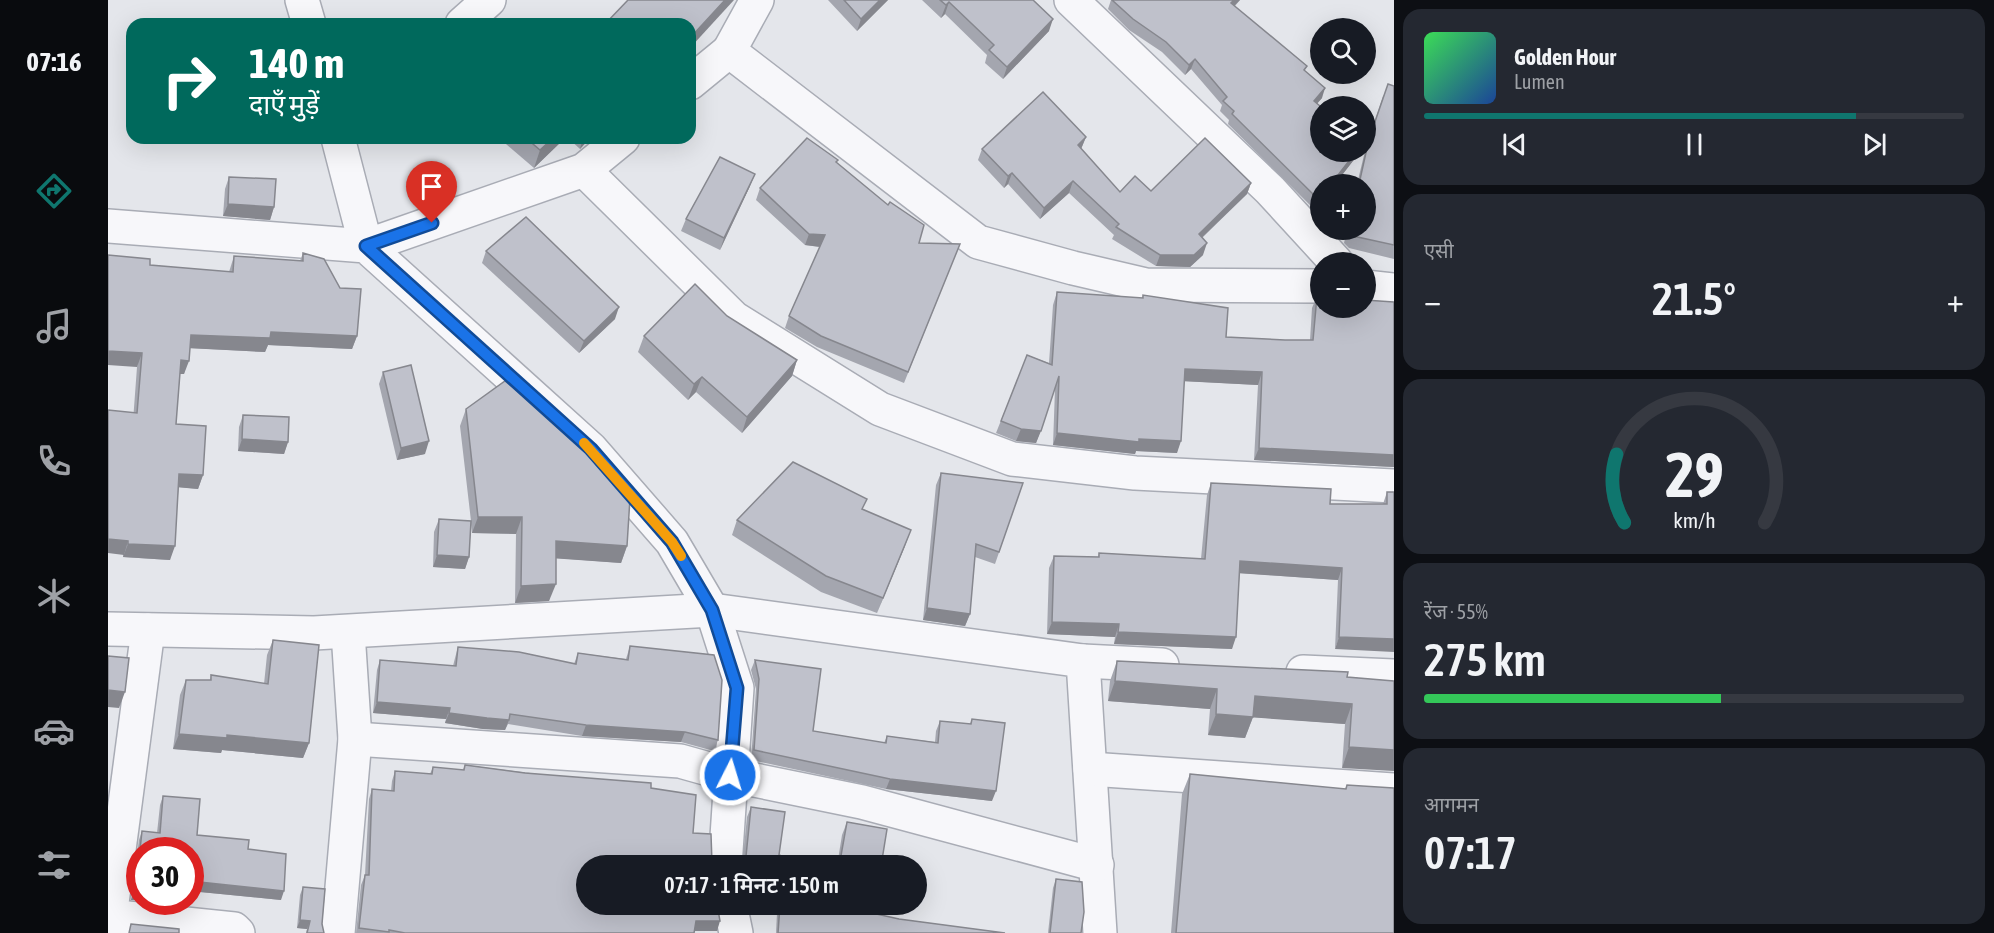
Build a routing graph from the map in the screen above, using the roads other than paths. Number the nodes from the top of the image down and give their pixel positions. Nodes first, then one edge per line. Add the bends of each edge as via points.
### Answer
1 (302, 0) edge
2 (489, 0) edge
3 (757, 0) edge
4 (1071, 0) edge
5 (307, 18) edge
6 (469, 18) edge
7 (729, 51) junction
8 (696, 77) edge
9 (340, 144) edge
10 (616, 144) edge
11 (584, 170) junction
12 (108, 226) edge
13 (366, 246) junction
14 (1327, 252) edge
15 (1310, 286) edge
16 (1376, 288) edge
17 (1394, 290) edge
18 (1394, 486) edge
19 (712, 610) junction
20 (108, 629) edge
21 (148, 630) junction
22 (348, 632) junction
23 (1083, 661) junction
24 (1191, 666) edge
25 (1274, 670) edge
26 (1394, 676) edge
27 (355, 739) junction
28 (1090, 769) junction
29 (730, 775) junction
30 (1394, 790) edge
31 (726, 855) edge
32 (1096, 865) junction
33 (732, 915) edge
34 (109, 922) edge
35 (238, 933) edge
36 (338, 933) edge
37 (736, 933) edge
38 (1100, 933) edge

1 - 5 street
2 - 6 street
3 - 7 street
4 - 14 street via 1270,190
7 - 8 street
7 - 15 street via 978,242 1146,285
9 - 13 street
10 - 11 street
11 - 13 street
11 - 18 street via 734,318 880,410 1012,459 1135,474
12 - 13 street
13 - 19 street via 591,449 672,542
16 - 17 street
19 - 22 street
19 - 23 street
19 - 29 street via 737,688
20 - 21 street
21 - 22 street
21 - 34 street
22 - 27 street
23 - 24 street
23 - 28 street
25 - 26 street
27 - 29 street via 680,761
27 - 36 street
28 - 30 street
28 - 32 street
29 - 31 street
29 - 32 street via 862,802
32 - 38 street
33 - 37 street
34 - 35 street via 234,928

